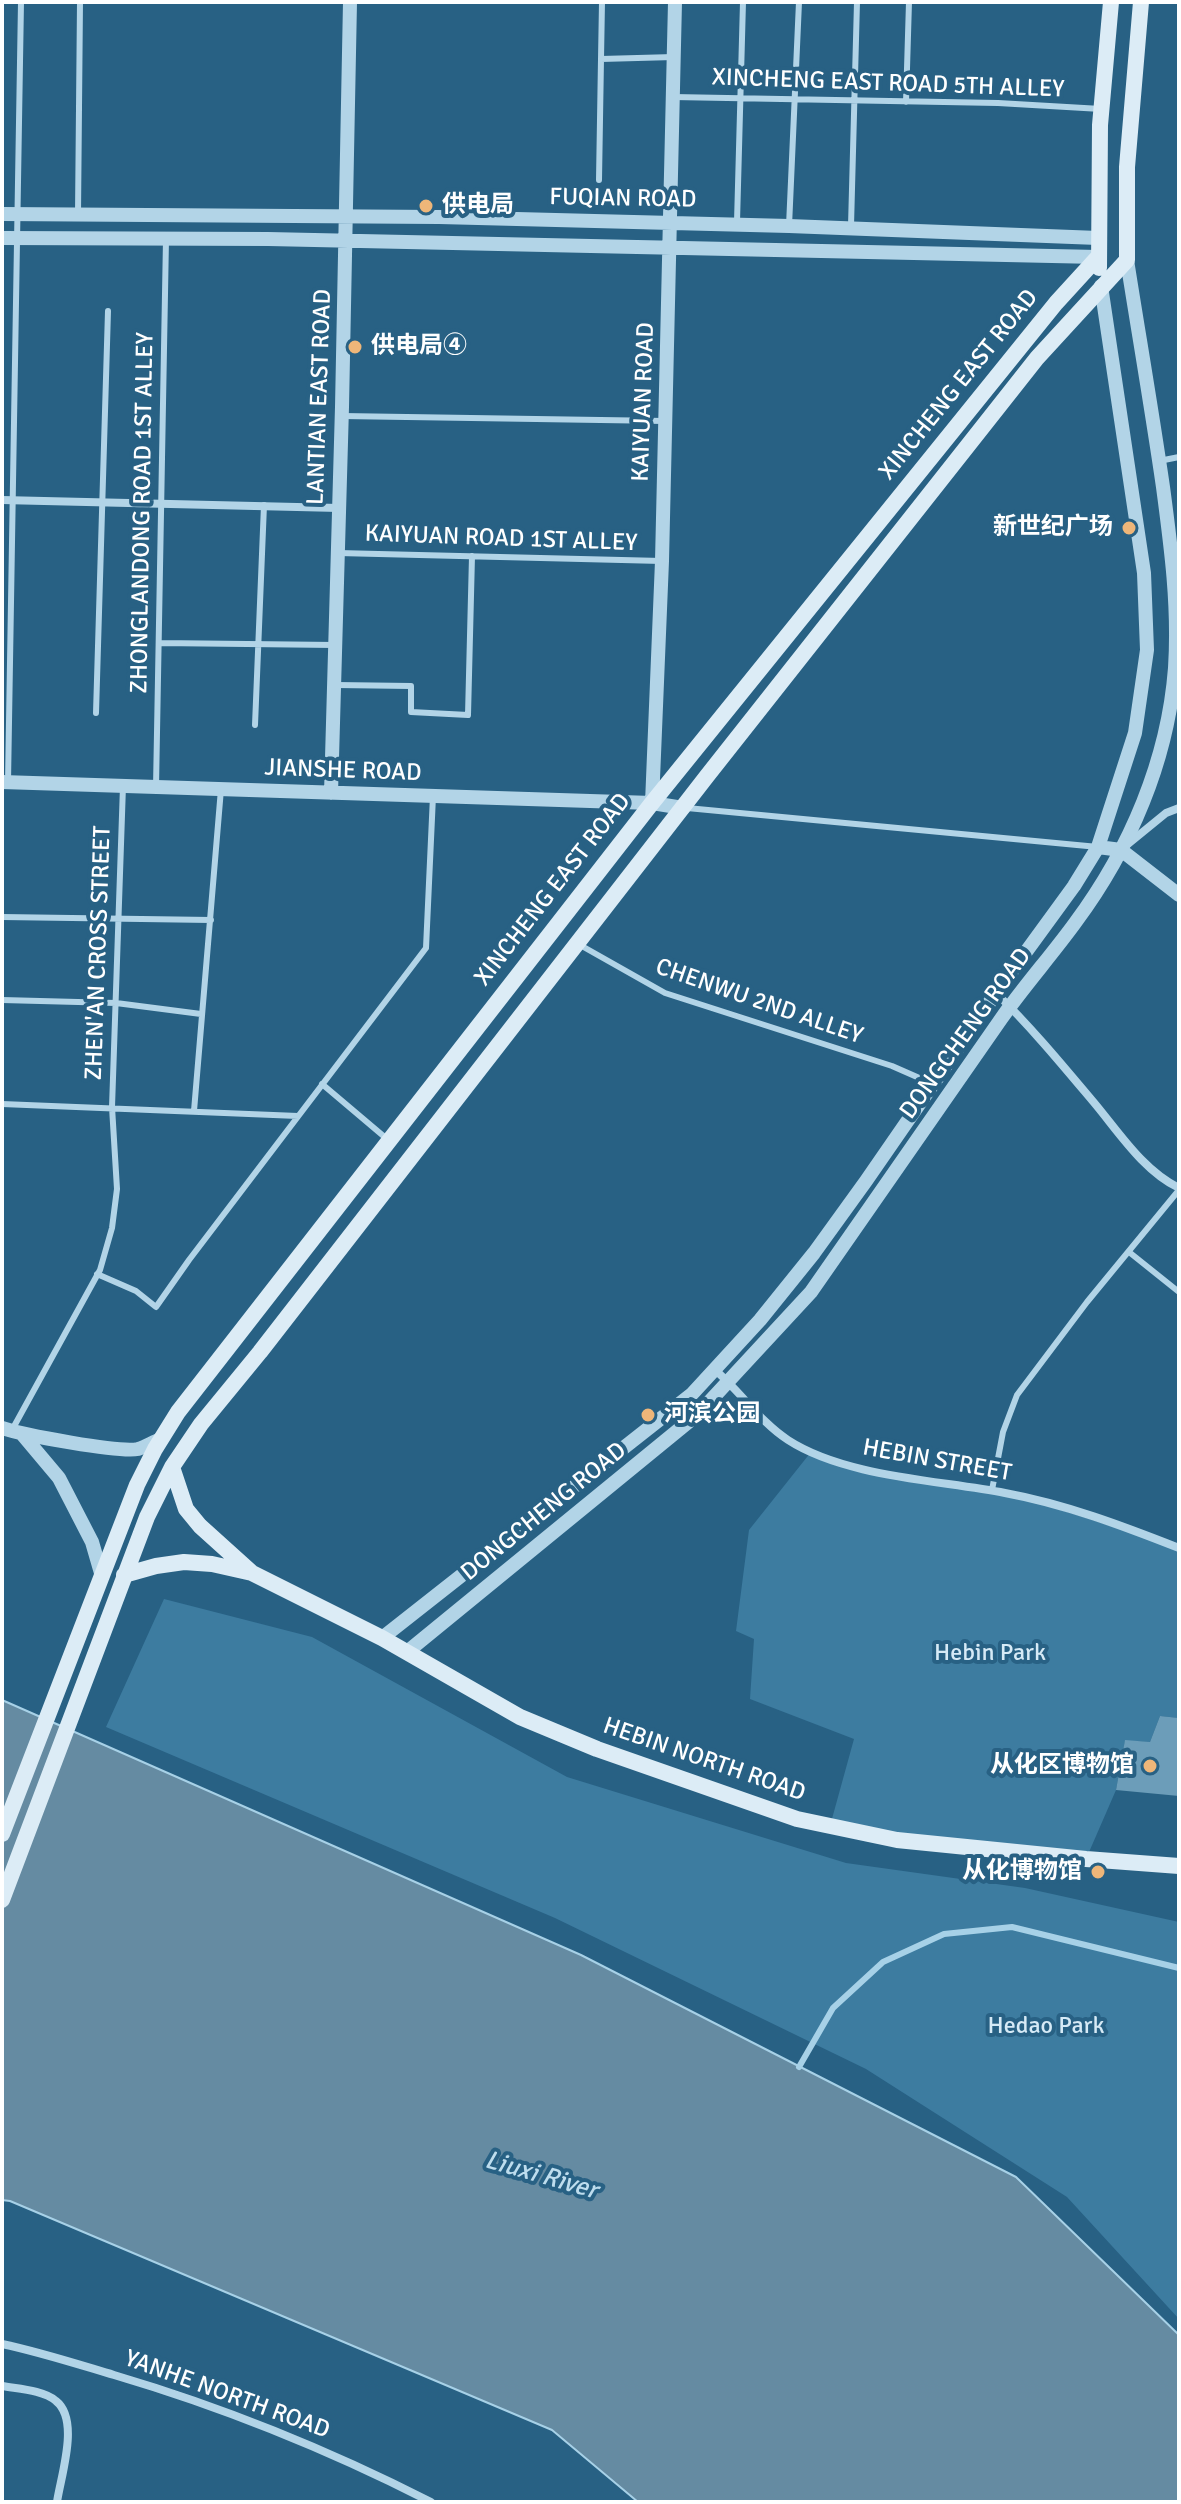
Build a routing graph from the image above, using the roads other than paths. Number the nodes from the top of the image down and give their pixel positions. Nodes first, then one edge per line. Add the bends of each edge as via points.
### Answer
1 (21, 2) edge
2 (80, 2) edge
3 (350, 2) edge
4 (602, 2) edge
5 (675, 2) edge
6 (743, 2) edge
7 (799, 2) edge
8 (857, 2) edge
9 (909, 2) edge
10 (1111, 2) edge
11 (1141, 2) edge
12 (674, 57) junction
13 (601, 59) junction
14 (673, 97) junction
15 (739, 98) junction
16 (796, 99) junction
17 (854, 101) junction
18 (906, 102) junction
19 (1101, 109) junction
20 (599, 180) dead end
21 (10, 214) edge
22 (78, 214) junction
23 (347, 215) junction
24 (671, 222) junction
25 (737, 224) junction
26 (789, 226) junction
27 (851, 228) junction
28 (10, 238) edge
29 (1098, 238) junction
30 (166, 239) junction
31 (346, 241) junction
32 (671, 248) junction
33 (1098, 257) junction
34 (1127, 260) junction
35 (1101, 286) junction
36 (108, 311) dead end
37 (342, 416) junction
38 (665, 421) junction
39 (1179, 457) edge
40 (1159, 461) junction
41 (2, 500) edge
42 (13, 500) junction
43 (104, 501) junction
44 (163, 502) junction
45 (264, 505) junction
46 (339, 508) junction
47 (338, 553) junction
48 (472, 556) junction
49 (662, 561) junction
50 (159, 643) junction
51 (258, 645) junction
52 (335, 645) junction
53 (334, 685) junction
54 (96, 713) dead end
55 (255, 725) dead end
56 (5, 782) edge
57 (123, 786) junction
58 (156, 787) junction
59 (221, 789) junction
60 (331, 793) junction
61 (433, 796) junction
62 (652, 803) junction
63 (683, 808) junction
64 (1179, 808) edge
65 (1098, 847) junction
66 (1121, 850) junction
67 (1179, 895) edge
68 (2, 917) edge
69 (118, 919) junction
70 (211, 920) junction
71 (579, 944) junction
72 (996, 993) junction
73 (2, 1000) edge
74 (116, 1003) junction
75 (1010, 1006) junction
76 (201, 1014) junction
77 (322, 1084) junction
78 (933, 1084) junction
79 (2, 1104) edge
80 (112, 1107) junction
81 (194, 1111) junction
82 (298, 1116) junction
83 (388, 1140) junction
84 (1179, 1189) edge
85 (1129, 1252) junction
86 (97, 1274) junction
87 (1179, 1292) edge
88 (714, 1369) junction
89 (729, 1382) junction
90 (12, 1431) edge
91 (161, 1439) junction
92 (172, 1467) junction
93 (992, 1490) junction
94 (1179, 1548) edge
95 (252, 1573) junction
96 (124, 1575) junction
97 (99, 1579) junction
98 (382, 1638) junction
99 (407, 1652) junction
100 (2, 1834) edge
101 (1179, 1866) edge
102 (2, 1900) edge
103 (2, 2344) edge
104 (2, 2386) edge
105 (57, 2502) edge
106 (431, 2502) edge

1 - 21 lane
2 - 22 lane
3 - 23 street, LANTIAN EAST ROAD
4 - 13 lane
5 - 12 street, KAIYUAN ROAD
6 - 15 lane
7 - 16 lane
8 - 17 lane
9 - 18 lane
10 - 19 main road
11 - 34 main road via 1127,167
12 - 13 lane
12 - 14 street, KAIYUAN ROAD
13 - 20 lane
14 - 15 lane, XINCHENG EAST ROAD 5TH ALLEY
14 - 24 street, KAIYUAN ROAD
15 - 16 lane, XINCHENG EAST ROAD 5TH ALLEY
15 - 25 lane
16 - 17 lane, XINCHENG EAST ROAD 5TH ALLEY
16 - 26 lane
17 - 18 lane, XINCHENG EAST ROAD 5TH ALLEY
17 - 27 lane
18 - 19 lane, XINCHENG EAST ROAD 5TH ALLEY
19 - 29 main road
21 - 22 street, FUQIAN ROAD
21 - 28 lane
22 - 23 street, FUQIAN ROAD
23 - 24 street, FUQIAN ROAD
23 - 31 street, LANTIAN EAST ROAD
24 - 25 street, FUQIAN ROAD
24 - 32 street, KAIYUAN ROAD
25 - 26 street, FUQIAN ROAD
26 - 27 street, FUQIAN ROAD
27 - 29 street, FUQIAN ROAD
28 - 30 street, FUQIAN ROAD
28 - 42 lane
29 - 33 main road
29 - 34 main road
30 - 31 street, FUQIAN ROAD
30 - 44 lane, ZHONGLANDONG ROAD 1ST ALLEY
31 - 32 street, FUQIAN ROAD
31 - 37 street, LANTIAN EAST ROAD
32 - 33 street, FUQIAN ROAD
32 - 38 street, KAIYUAN ROAD
33 - 34 main road
33 - 35 main road
33 - 62 main road, XINCHENG EAST ROAD
34 - 35 main road, XINCHENG EAST ROAD
34 - 40 street, DONGCHENG ROAD
35 - 63 main road, XINCHENG EAST ROAD via 1037,358
35 - 65 street, DONGCHENG ROAD via 1144,573 1147,650 1135,733
36 - 43 lane
37 - 38 lane
37 - 46 street, LANTIAN EAST ROAD
38 - 49 street, KAIYUAN ROAD
39 - 40 lane
40 - 66 street, DONGCHENG ROAD via 1175,591 1175,670 1159,757
41 - 42 street
42 - 43 street
42 - 56 lane
43 - 44 street
43 - 54 lane
44 - 45 street
44 - 50 lane, ZHONGLANDONG ROAD 1ST ALLEY
45 - 46 street
45 - 51 lane
46 - 47 street, LANTIAN EAST ROAD
47 - 48 lane, KAIYUAN ROAD 1ST ALLEY
47 - 52 street, LANTIAN EAST ROAD
48 - 49 lane, KAIYUAN ROAD 1ST ALLEY
48 - 53 lane via 468,715 411,712 411,686
49 - 62 street, KAIYUAN ROAD
50 - 51 lane
50 - 58 lane, ZHONGLANDONG ROAD 1ST ALLEY
51 - 52 lane
51 - 55 lane
52 - 53 street, LANTIAN EAST ROAD
53 - 60 street, LANTIAN EAST ROAD
56 - 57 street, JIANSHE ROAD
57 - 58 street, JIANSHE ROAD
57 - 69 lane, ZHEN'AN CROSS STREET
58 - 59 street, JIANSHE ROAD
59 - 60 street, JIANSHE ROAD
59 - 70 lane
60 - 61 street, JIANSHE ROAD
61 - 62 street, JIANSHE ROAD
61 - 77 lane via 426,948
62 - 63 street, JIANSHE ROAD
62 - 83 main road, XINCHENG EAST ROAD
63 - 65 lane
63 - 71 main road, XINCHENG EAST ROAD
64 - 66 street
65 - 66 street
65 - 72 street, DONGCHENG ROAD
66 - 67 street
66 - 75 street, DONGCHENG ROAD via 1100,889
68 - 69 lane
69 - 70 lane
69 - 74 lane, ZHEN'AN CROSS STREET
70 - 76 lane
71 - 78 lane, CHENWU 2ND ALLEY via 665,993
71 - 92 main road, XINCHENG EAST ROAD
72 - 75 street
72 - 78 street, DONGCHENG ROAD
73 - 74 lane
74 - 76 lane
74 - 80 lane, ZHEN'AN CROSS STREET
75 - 84 street via 1140,1158
75 - 89 street, DONGCHENG ROAD via 811,1292
76 - 81 lane
77 - 82 lane
77 - 83 lane
78 - 88 street, DONGCHENG ROAD via 814,1253
79 - 80 lane, ZHEN'AN CROSS STREET
80 - 81 lane
80 - 86 lane via 117,1189 112,1228
81 - 82 lane
82 - 86 lane via 156,1307 136,1291
83 - 91 main road, XINCHENG EAST ROAD
84 - 85 lane
85 - 87 lane
85 - 93 lane via 1017,1395 1003,1432
86 - 90 lane
88 - 89 street, HEBIN STREET
88 - 98 street, DONGCHENG ROAD via 692,1394
89 - 93 street, HEBIN STREET via 788,1440 828,1461
89 - 99 street, DONGCHENG ROAD via 698,1414
90 - 91 street via 136,1450
90 - 97 street via 59,1478 92,1542
91 - 97 main road, XINCHENG EAST ROAD
92 - 95 main road, HEBIN NORTH ROAD via 186,1509
92 - 96 main road, XINCHENG EAST ROAD
93 - 94 street, HEBIN STREET via 1075,1510
95 - 96 main road, HEBIN NORTH ROAD via 184,1562
95 - 98 main road, HEBIN NORTH ROAD
96 - 102 main road, XINCHENG EAST ROAD
97 - 100 main road, XINCHENG EAST ROAD
98 - 99 main road, HEBIN NORTH ROAD
99 - 101 main road, HEBIN NORTH ROAD via 520,1717 797,1819 897,1840
103 - 106 street, YANHE NORTH ROAD via 225,2410
104 - 105 street via 54,2399 67,2413

